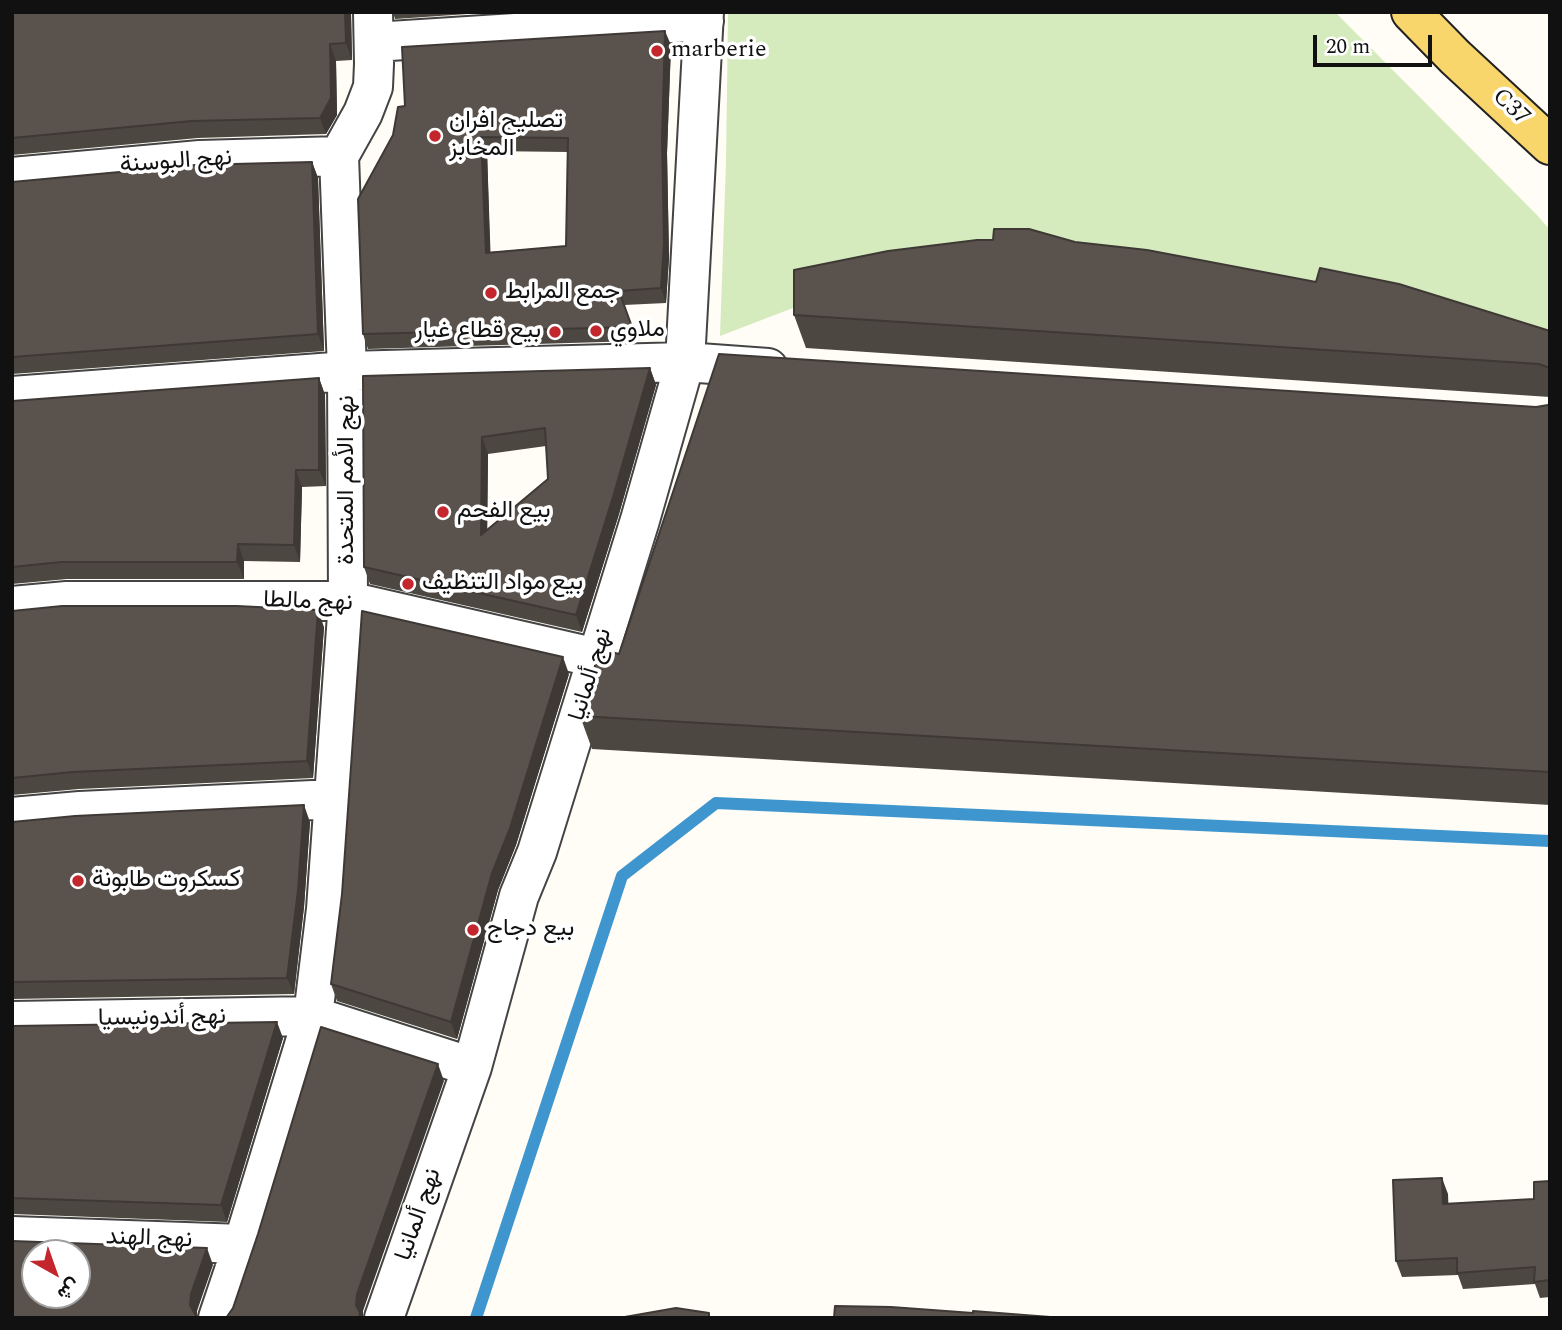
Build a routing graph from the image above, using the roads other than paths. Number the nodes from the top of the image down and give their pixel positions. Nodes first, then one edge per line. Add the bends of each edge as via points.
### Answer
1 (1411, 12) edge
2 (704, 16) edge
3 (373, 27) edge
4 (1550, 145) edge
5 (339, 156) junction
6 (12, 177) edge
7 (685, 362) junction
8 (796, 370) edge
9 (347, 371) junction
10 (12, 396) edge
11 (348, 601) junction
12 (12, 606) edge
13 (597, 658) junction
14 (334, 799) junction
15 (12, 817) edge
16 (313, 1016) junction
17 (12, 1021) edge
18 (472, 1067) junction
19 (12, 1236) edge
20 (243, 1244) junction
21 (218, 1318) edge
22 (384, 1318) edge

1 - 4 main road, C37
2 - 3 street
2 - 7 street, نهج ألمانيا
3 - 5 street via 373,88
5 - 6 street, نهج البوسنة via 200,160
5 - 9 street, نهج الأمم المتحدة
7 - 8 street
7 - 9 street
7 - 13 street, نهج ألمانيا
9 - 10 street
9 - 11 street, نهج الأمم المتحدة
11 - 12 street, نهج مالطا via 67,601
11 - 13 street, نهج مالطا
11 - 14 street, نهج الأمم المتحدة
13 - 18 street, نهج ألمانيا via 519,896
14 - 15 street
14 - 16 street, نهج الأمم المتحدة
16 - 17 street, نهج أندونيسيا
16 - 18 street, نهج أندونيسيا
16 - 20 street, نهج الأمم المتحدة
18 - 22 street, نهج ألمانيا
19 - 20 street, نهج الهند
20 - 21 street, نهج الأمم المتحدة

